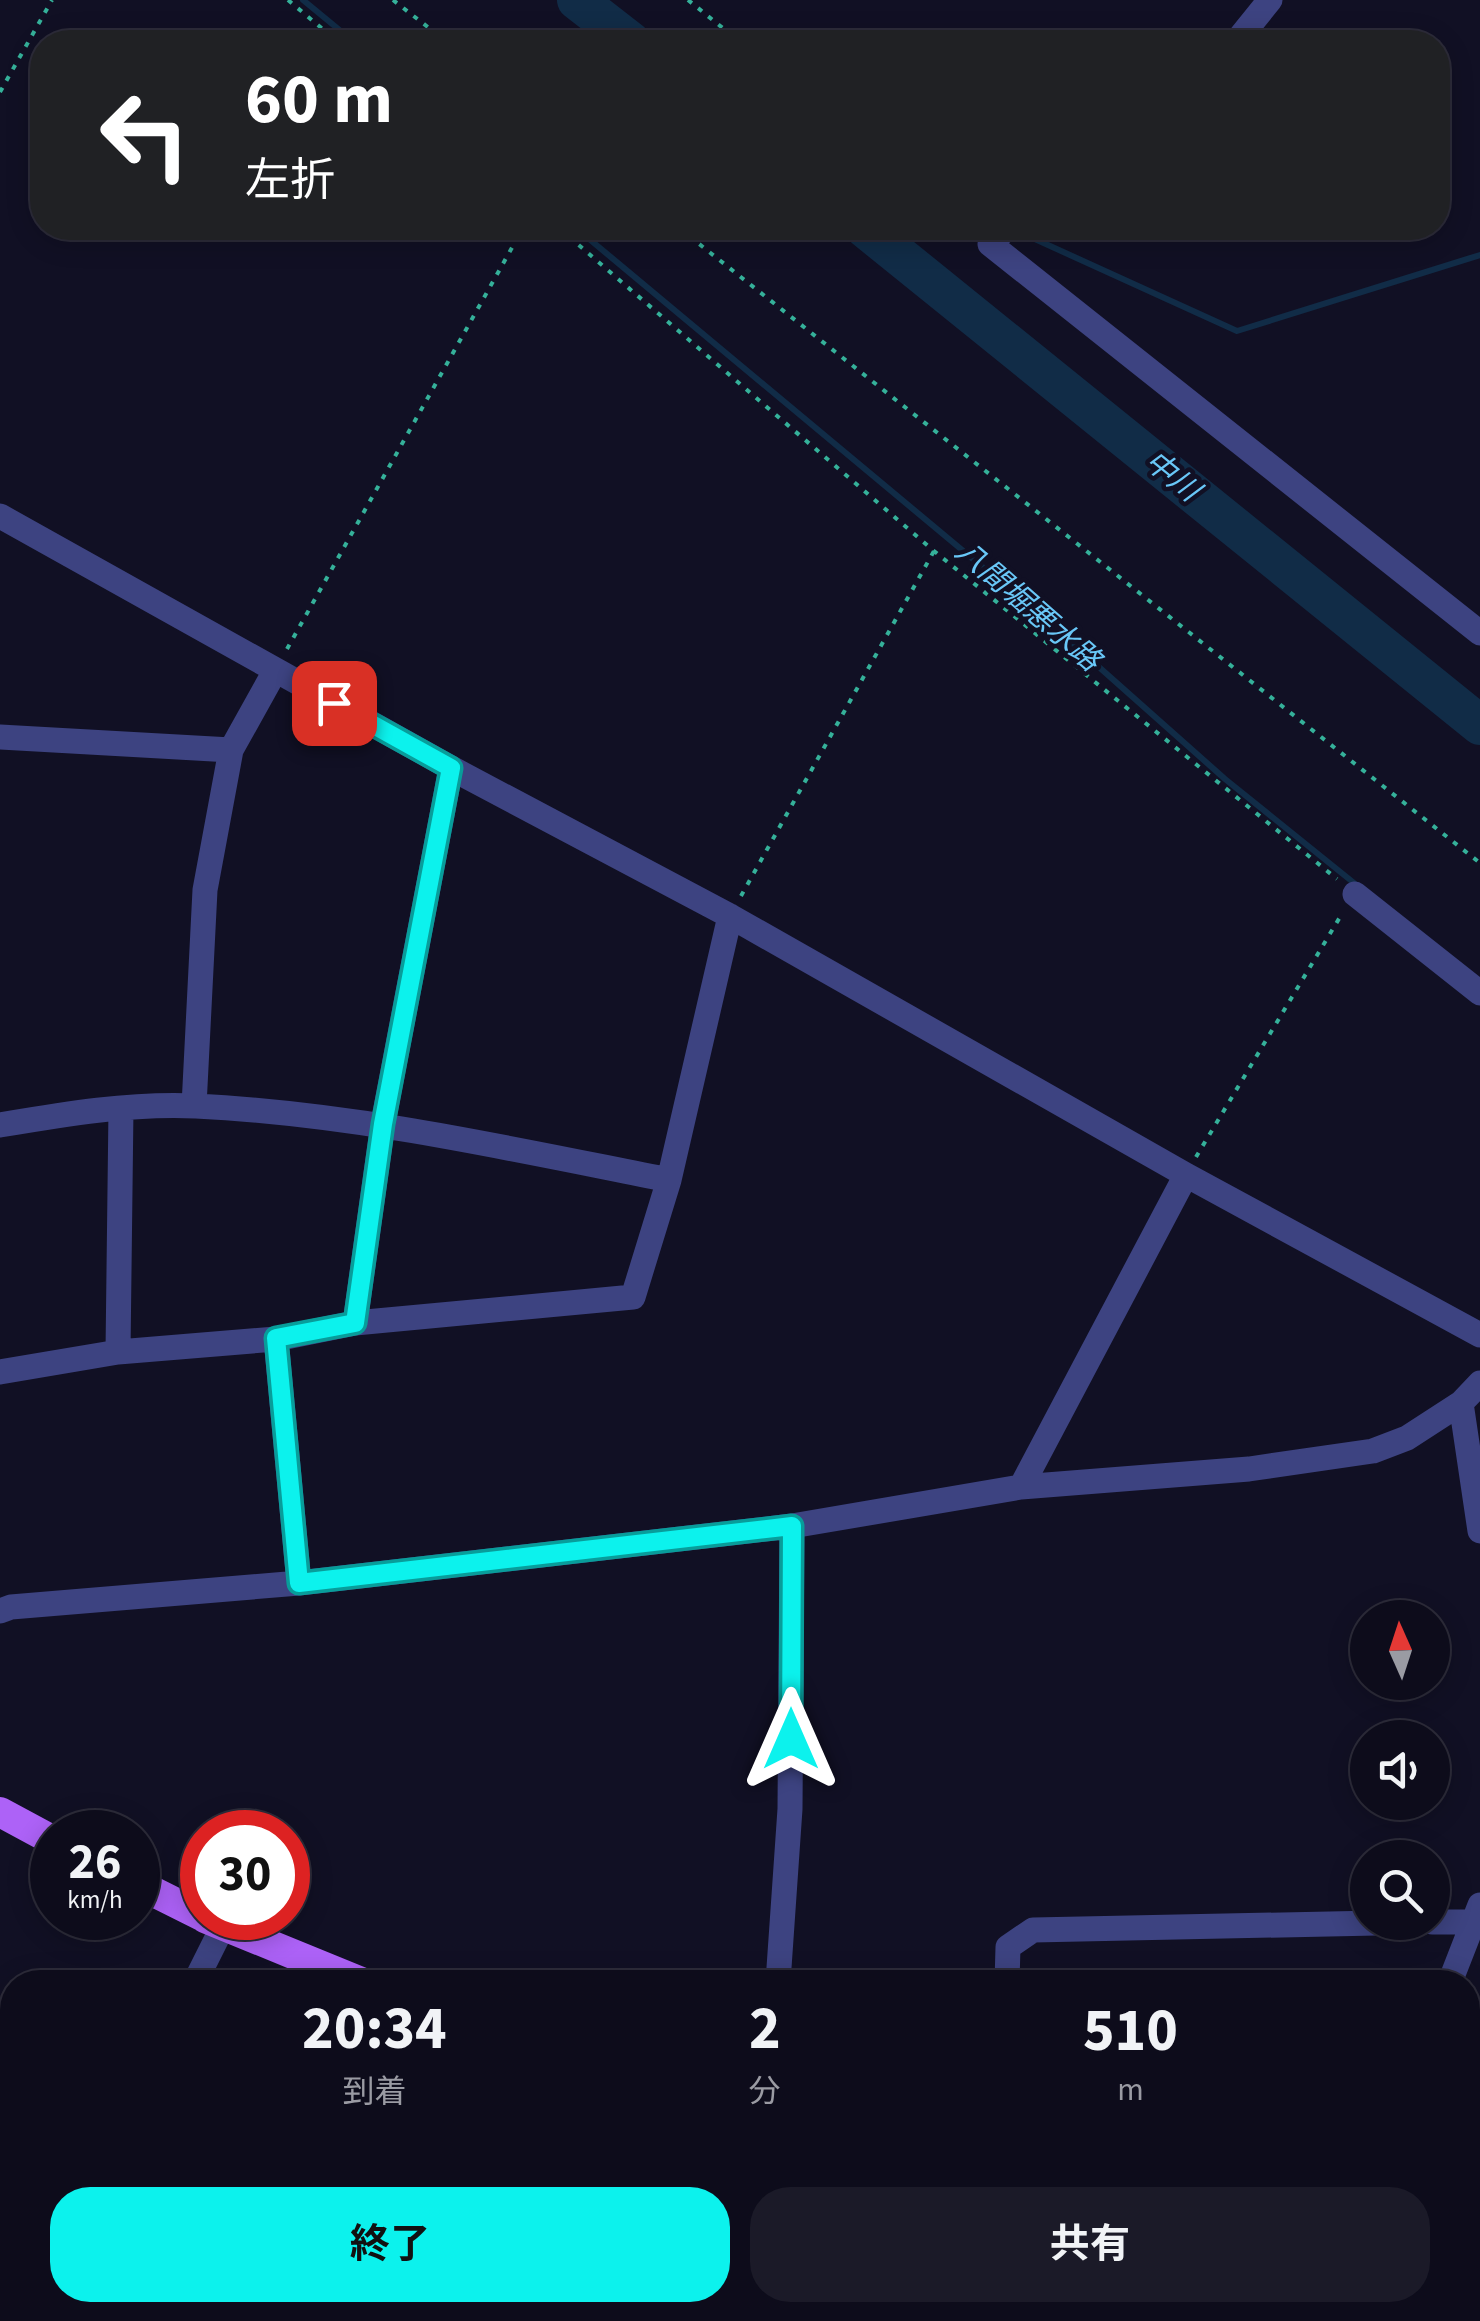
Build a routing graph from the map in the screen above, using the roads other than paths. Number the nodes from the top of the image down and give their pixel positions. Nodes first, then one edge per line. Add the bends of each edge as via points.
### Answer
1 (1270, 0) edge
2 (1246, 30) edge
3 (994, 240) edge
4 (0, 516) edge
5 (1480, 633) edge
6 (275, 670) junction
7 (0, 738) edge
8 (231, 750) junction
9 (451, 768) junction
10 (1355, 894) road end
11 (730, 916) junction
12 (1480, 992) edge
13 (194, 1106) junction
14 (121, 1108) junction
15 (383, 1124) junction
16 (0, 1125) edge
17 (1186, 1176) junction
18 (669, 1180) junction
19 (355, 1323) junction
20 (1480, 1336) edge
21 (276, 1338) junction
22 (118, 1352) junction
23 (0, 1372) edge
24 (1480, 1383) edge
25 (1461, 1403) junction
26 (1021, 1487) junction
27 (792, 1526) junction
28 (1480, 1531) edge
29 (299, 1583) junction
30 (0, 1610) edge
31 (0, 1812) edge
32 (30, 1828) edge
33 (1478, 1916) edge
34 (1450, 1920) edge
35 (1350, 1924) edge
36 (205, 1940) edge
37 (259, 1940) edge
38 (198, 1970) edge
39 (332, 1970) edge
40 (779, 1970) edge
41 (1007, 1970) edge
42 (1455, 1970) edge

1 - 2 street
3 - 5 street via 990,244
4 - 6 street
6 - 8 street
6 - 9 street
7 - 8 street
8 - 13 street via 205,890
9 - 11 street
9 - 15 street
10 - 12 street
11 - 17 street
11 - 18 street
13 - 14 street
13 - 15 street
14 - 16 street
14 - 22 street
15 - 18 street
15 - 19 street
17 - 20 street
17 - 26 street
18 - 19 street via 633,1296
19 - 21 street
21 - 22 street
21 - 29 street
22 - 23 street
24 - 25 street
25 - 26 street via 1373,1451 1249,1469
25 - 28 street
26 - 27 street
27 - 29 street
27 - 40 street via 790,1810
29 - 30 street
31 - 32 main road
33 - 34 street
33 - 42 street
35 - 41 street via 1032,1930 1008,1947
36 - 38 street
37 - 39 main road

